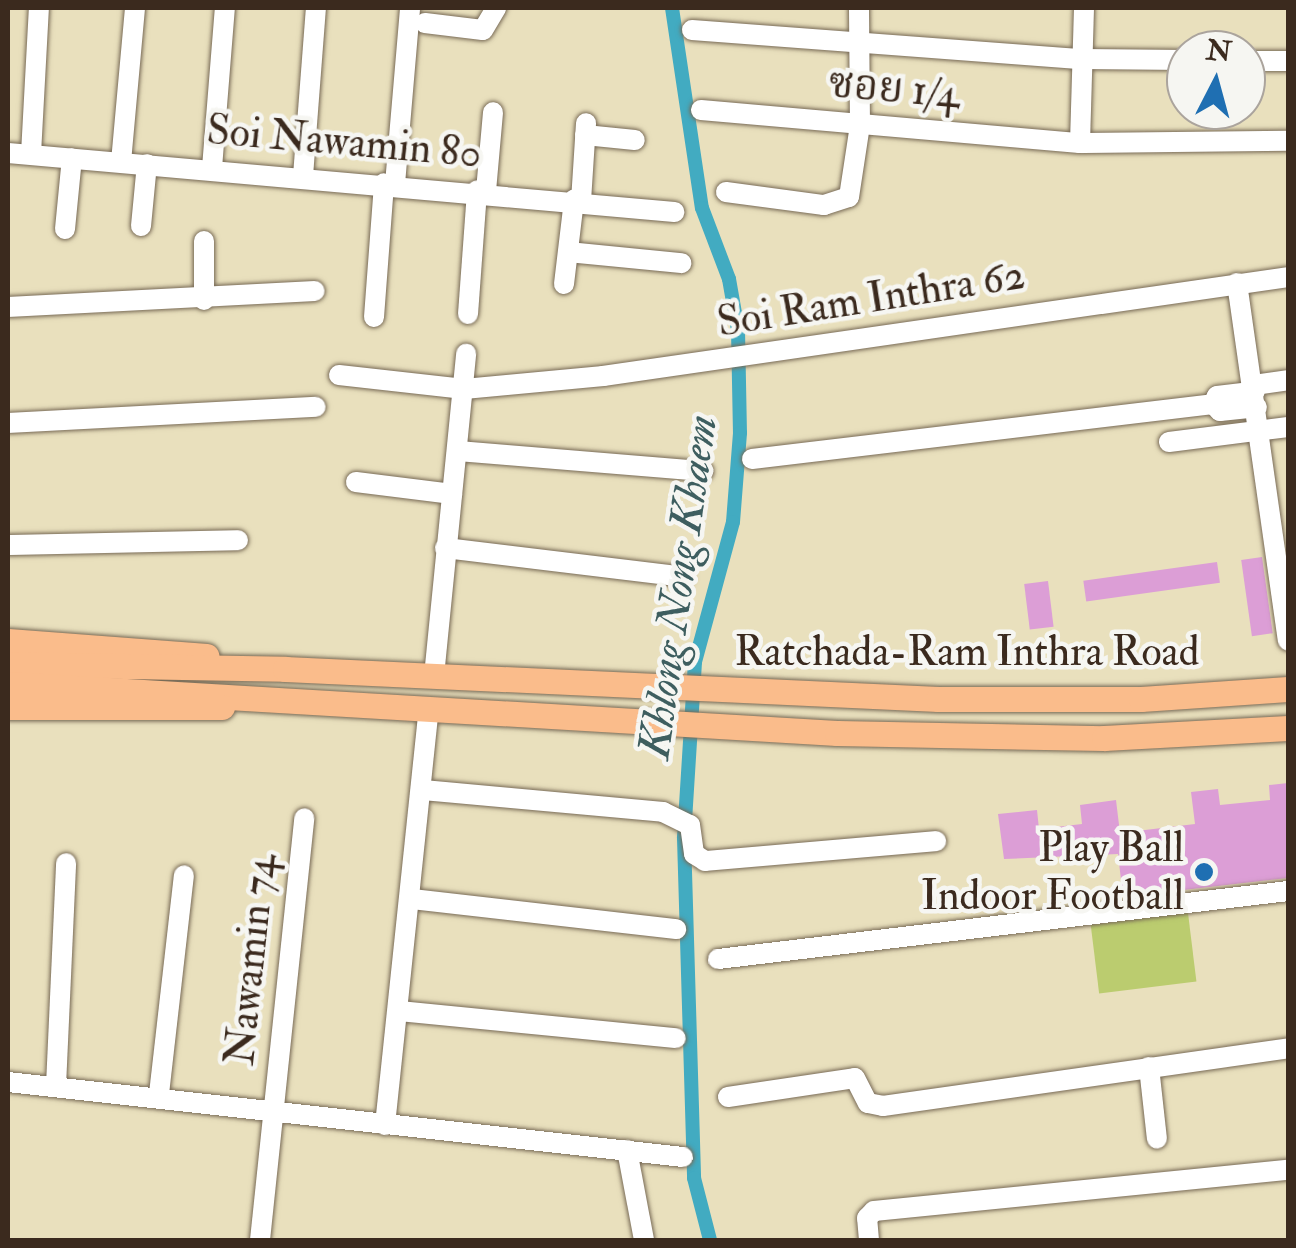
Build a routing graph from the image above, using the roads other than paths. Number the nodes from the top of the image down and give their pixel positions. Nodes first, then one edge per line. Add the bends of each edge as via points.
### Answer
1 (39, 8) edge
2 (135, 8) edge
3 (225, 8) edge
4 (316, 8) edge
5 (496, 8) edge
6 (859, 8) edge
7 (1084, 8) edge
8 (417, 16) edge
9 (692, 30) dead end
10 (860, 43) junction
11 (1082, 59) junction
12 (1166, 60) edge
13 (702, 110) dead end
14 (493, 112) dead end
15 (860, 125) junction
16 (635, 140) dead end
17 (1288, 141) edge
18 (1080, 143) junction
19 (8, 153) edge
20 (31, 154) junction
21 (72, 158) junction
22 (121, 162) junction
23 (148, 164) junction
24 (212, 168) junction
25 (303, 176) junction
26 (389, 184) junction
27 (482, 190) junction
28 (726, 192) dead end
29 (578, 200) junction
30 (674, 212) dead end
31 (141, 226) dead end
32 (66, 229) dead end
33 (204, 241) dead end
34 (568, 252) junction
35 (681, 263) dead end
36 (1288, 277) edge
37 (1238, 283) junction
38 (564, 284) dead end
39 (315, 291) dead end
40 (204, 300) junction
41 (8, 307) edge
42 (468, 314) dead end
43 (374, 317) dead end
44 (466, 354) dead end
45 (339, 375) dead end
46 (1288, 380) edge
47 (465, 383) junction
48 (1254, 390) junction
49 (316, 408) dead end
50 (8, 422) edge
51 (1288, 427) edge
52 (1261, 430) junction
53 (1169, 442) dead end
54 (458, 451) junction
55 (752, 459) dead end
56 (703, 472) dead end
57 (356, 482) dead end
58 (452, 494) junction
59 (1282, 537) edge
60 (238, 540) dead end
61 (8, 544) edge
62 (445, 548) junction
63 (683, 577) dead end
64 (1288, 640) edge
65 (8, 641) edge
66 (8, 664) edge
67 (285, 669) junction
68 (434, 676) junction
69 (8, 684) edge
70 (1288, 689) edge
71 (317, 700) junction
72 (8, 708) edge
73 (429, 709) junction
74 (1288, 728) edge
75 (423, 790) junction
76 (304, 818) dead end
77 (936, 842) dead end
78 (66, 863) dead end
79 (184, 875) dead end
80 (1288, 892) edge
81 (412, 900) junction
82 (676, 929) dead end
83 (718, 958) dead end
84 (399, 1011) junction
85 (676, 1038) dead end
86 (1288, 1048) edge
87 (1149, 1067) junction
88 (8, 1082) edge
89 (56, 1086) junction
90 (159, 1094) junction
91 (728, 1097) dead end
92 (272, 1110) junction
93 (385, 1125) junction
94 (1157, 1139) dead end
95 (627, 1150) junction
96 (683, 1157) dead end
97 (1288, 1170) edge
98 (260, 1240) edge
99 (644, 1240) edge
100 (869, 1240) edge

1 - 20 street
2 - 22 street
3 - 24 street
4 - 25 street
5 - 8 street via 482,30
6 - 10 street
7 - 11 street
8 - 26 street
9 - 10 street
10 - 11 street
10 - 15 street
11 - 12 street
11 - 18 street
13 - 15 street, ซอย 1/4
14 - 27 street
15 - 18 street, ซอย 1/4
15 - 28 street via 853,189 838,203
16 - 29 street via 586,129
17 - 18 street, ซอย 1/4
19 - 20 street, Soi Nawamin 80
20 - 21 street, Soi Nawamin 80
21 - 22 street, Soi Nawamin 80
21 - 32 street
22 - 23 street, Soi Nawamin 80
23 - 24 street, Soi Nawamin 80
23 - 31 street
24 - 25 street, Soi Nawamin 80
25 - 26 street, Soi Nawamin 80
26 - 27 street, Soi Nawamin 80
26 - 43 street
27 - 29 street, Soi Nawamin 80
27 - 42 street
29 - 30 street, Soi Nawamin 80
29 - 34 street
33 - 40 street
34 - 35 street
34 - 38 street
36 - 37 street, Soi Ram Inthra 62
37 - 47 street, Soi Ram Inthra 62 via 738,359
37 - 48 street
39 - 40 street
40 - 41 street
44 - 47 street
45 - 47 street, Soi Ram Inthra 62
46 - 48 street
47 - 54 street
48 - 52 street
48 - 55 street via 1220,411 1213,404
49 - 50 street
51 - 52 street
52 - 53 street
52 - 59 street
54 - 56 street
54 - 58 street
57 - 58 street
58 - 62 street
59 - 64 street
60 - 61 street
62 - 63 street
62 - 68 street
65 - 67 main road, Ratchada-Ram Inthra Road via 112,644
66 - 67 main road, Ratchada-Ram Inthra Road
67 - 68 main road, Ratchada-Ram Inthra Road
68 - 70 main road, Ratchada-Ram Inthra Road via 1073,701
69 - 71 main road, Ratchada-Ram Inthra Road
71 - 72 main road, Ratchada-Ram Inthra Road via 183,709
71 - 73 main road, Ratchada-Ram Inthra Road
73 - 74 main road, Ratchada-Ram Inthra Road via 691,728 1035,739
73 - 75 street
75 - 77 street via 664,812 690,825 694,854 705,861
75 - 81 street
76 - 92 street, Nawamin 74
78 - 89 street
79 - 90 street
80 - 83 street
81 - 82 street
81 - 84 street
84 - 85 street
84 - 93 street
86 - 87 street
87 - 91 street via 883,1106 868,1102 855,1078
87 - 94 street
88 - 89 street, Nawamin 74
89 - 90 street, Nawamin 74
90 - 92 street, Nawamin 74
92 - 93 street, Nawamin 74
92 - 98 street, Nawamin 74
93 - 95 street, Nawamin 74
95 - 96 street, Nawamin 74
95 - 99 street
97 - 100 street via 874,1211

